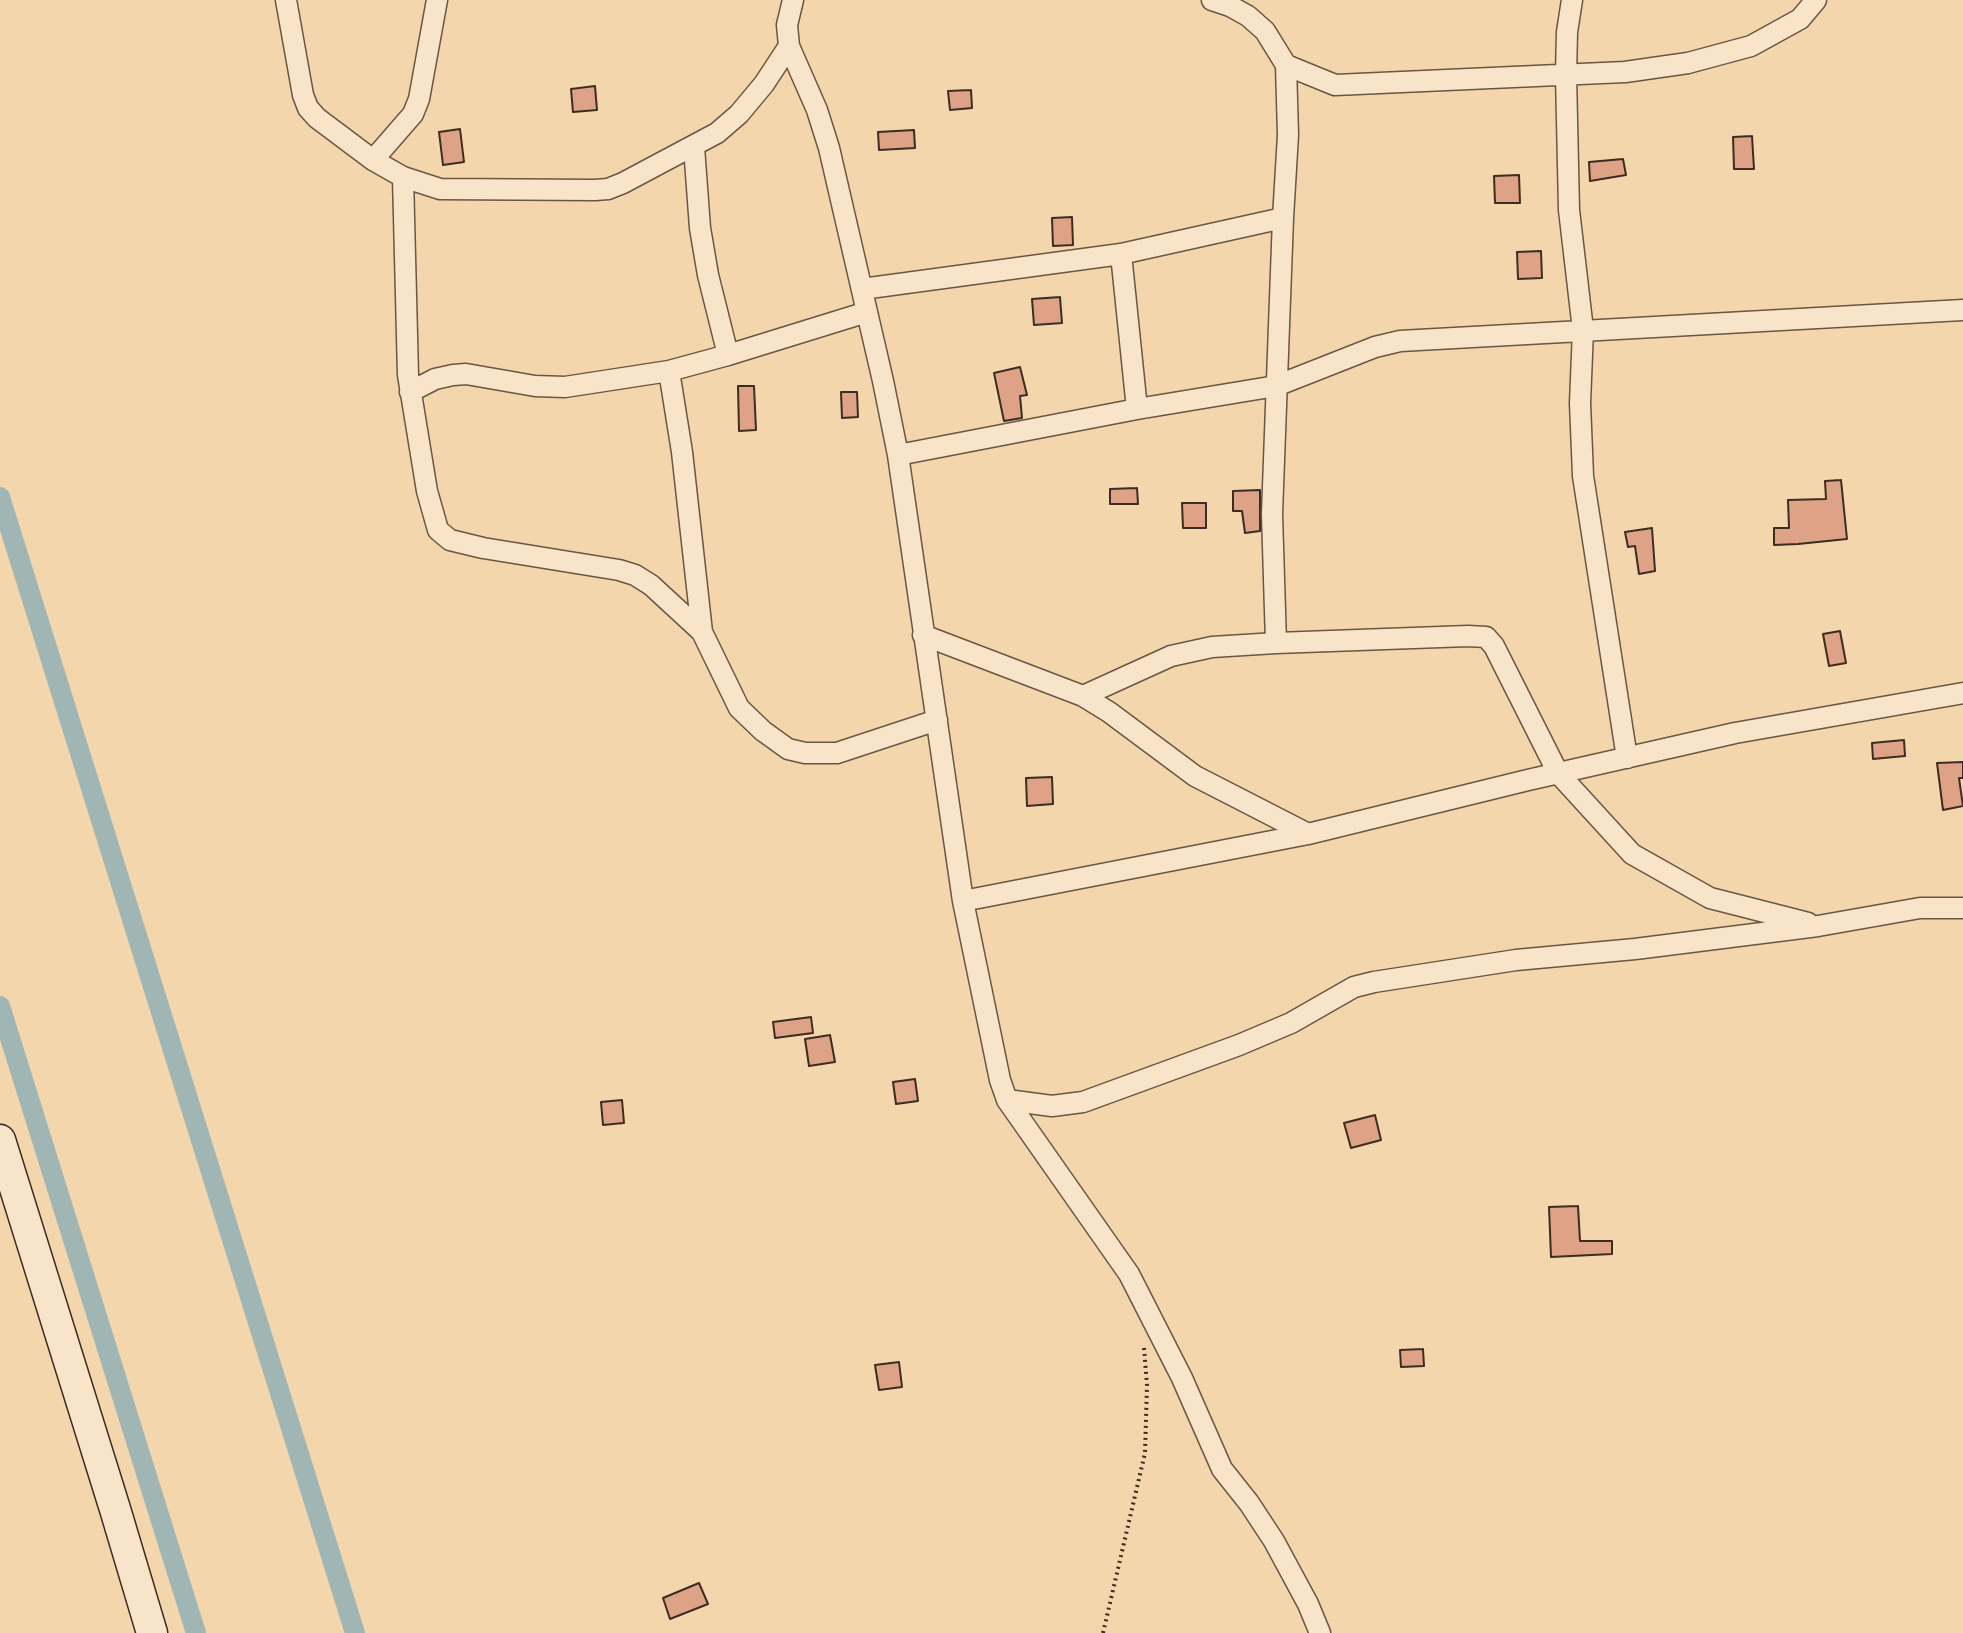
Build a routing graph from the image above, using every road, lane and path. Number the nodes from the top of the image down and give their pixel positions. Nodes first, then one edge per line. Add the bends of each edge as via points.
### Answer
1 (286, 0) edge
2 (437, 0) edge
3 (793, 0) edge
4 (1212, 0) edge
5 (1572, 0) edge
6 (1816, 0) edge
7 (789, 46) junction
8 (1286, 65) junction
9 (1566, 75) junction
10 (694, 147) junction
11 (373, 160) junction
12 (403, 177) junction
13 (1283, 218) junction
14 (1121, 254) junction
15 (862, 289) junction
16 (1963, 310) edge
17 (867, 312) junction
18 (1583, 330) junction
19 (728, 355) junction
20 (669, 371) junction
21 (1276, 386) junction
22 (410, 392) junction
23 (1137, 409) junction
24 (898, 455) junction
25 (702, 632) junction
26 (923, 635) junction
27 (1276, 643) junction
28 (1963, 693) edge
29 (1083, 696) junction
30 (937, 720) junction
31 (1627, 758) junction
32 (1558, 773) junction
33 (1308, 834) junction
34 (963, 901) junction
35 (1963, 908) edge
36 (1818, 926) junction
37 (1007, 1100) junction
38 (0, 1140) edge
39 (1143, 1345) dead end
40 (152, 1633) edge
41 (1103, 1633) edge
42 (1320, 1633) edge

1 - 11 street via 308,108
2 - 11 street via 413,114
3 - 7 street
4 - 8 street via 1248,16 1265,31
5 - 9 street
6 - 9 street via 1800,19 1751,46 1688,63
7 - 10 street via 739,114
7 - 15 street via 823,128
8 - 9 street via 1335,85
8 - 13 street
9 - 18 street via 1569,210
10 - 12 street via 608,189 440,189
10 - 19 street via 700,228
11 - 12 street
12 - 22 street
13 - 14 street
13 - 21 street
14 - 15 street
14 - 23 street
15 - 17 street
16 - 18 street
17 - 19 street
17 - 24 street
18 - 21 street via 1400,341
18 - 31 street via 1583,476
19 - 20 street
20 - 22 street via 565,387 453,375
20 - 25 street
21 - 23 street
21 - 27 street
22 - 25 street via 432,512 438,530 450,540 635,575
23 - 24 street
24 - 26 street
25 - 30 street via 739,708 788,749 837,753
26 - 29 street
26 - 30 street
27 - 29 street via 1171,656
27 - 32 street via 1486,637
28 - 31 street via 1735,733
29 - 33 street via 1195,776
30 - 34 street
31 - 32 street
32 - 33 street
32 - 36 street via 1632,854 1710,898
33 - 34 street
34 - 37 street
35 - 36 street via 1920,908
36 - 37 street via 1516,960 1374,982 1354,987 1252,1040 1093,1099 1052,1106
37 - 42 street via 1129,1274 1222,1469 1274,1541
38 - 40 street
39 - 41 path via 1145,1453

